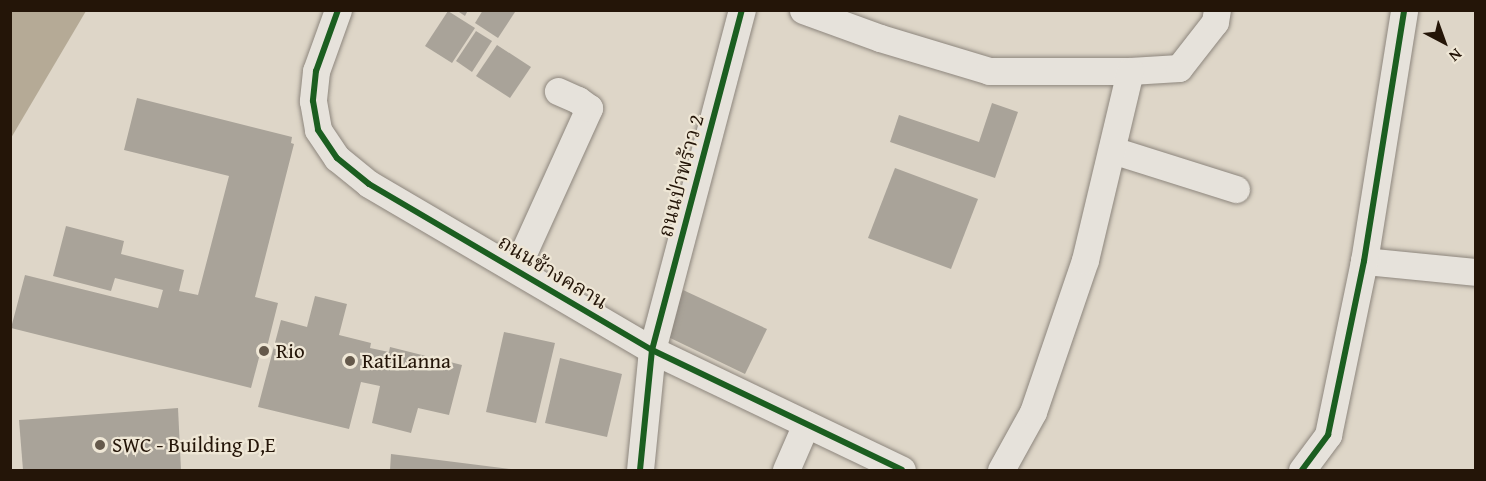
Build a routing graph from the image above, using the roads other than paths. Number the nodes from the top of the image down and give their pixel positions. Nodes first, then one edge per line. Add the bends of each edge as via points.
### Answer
1 (338, 10) edge
2 (742, 10) edge
3 (1216, 10) edge
4 (1404, 10) edge
5 (820, 13) edge
6 (1130, 71) junction
7 (558, 92) dead end
8 (1112, 150) junction
9 (1236, 189) dead end
10 (1364, 261) junction
11 (516, 269) junction
12 (1476, 272) edge
13 (652, 350) junction
14 (806, 424) junction
15 (640, 471) edge
16 (786, 471) edge
17 (902, 471) edge
18 (1001, 471) edge
19 (1302, 471) edge

1 - 11 street, ถนนช้างคลาน via 316,71 313,101 318,130 337,158 369,184
2 - 13 street, ถนนป่าพร้าว 2
3 - 6 street via 1215,22 1179,68
4 - 10 street
5 - 6 street via 880,38 989,71
6 - 8 street
7 - 11 street via 589,108
8 - 9 street
8 - 18 street via 1085,260 1067,314 1033,412
10 - 12 street
10 - 19 street via 1328,435
11 - 13 street, ถนนช้างคลาน
13 - 14 street, ถนนช้างคลาน
13 - 15 street, ถนนป่าพร้าว 2
14 - 16 street
14 - 17 street, ถนนช้างคลาน

